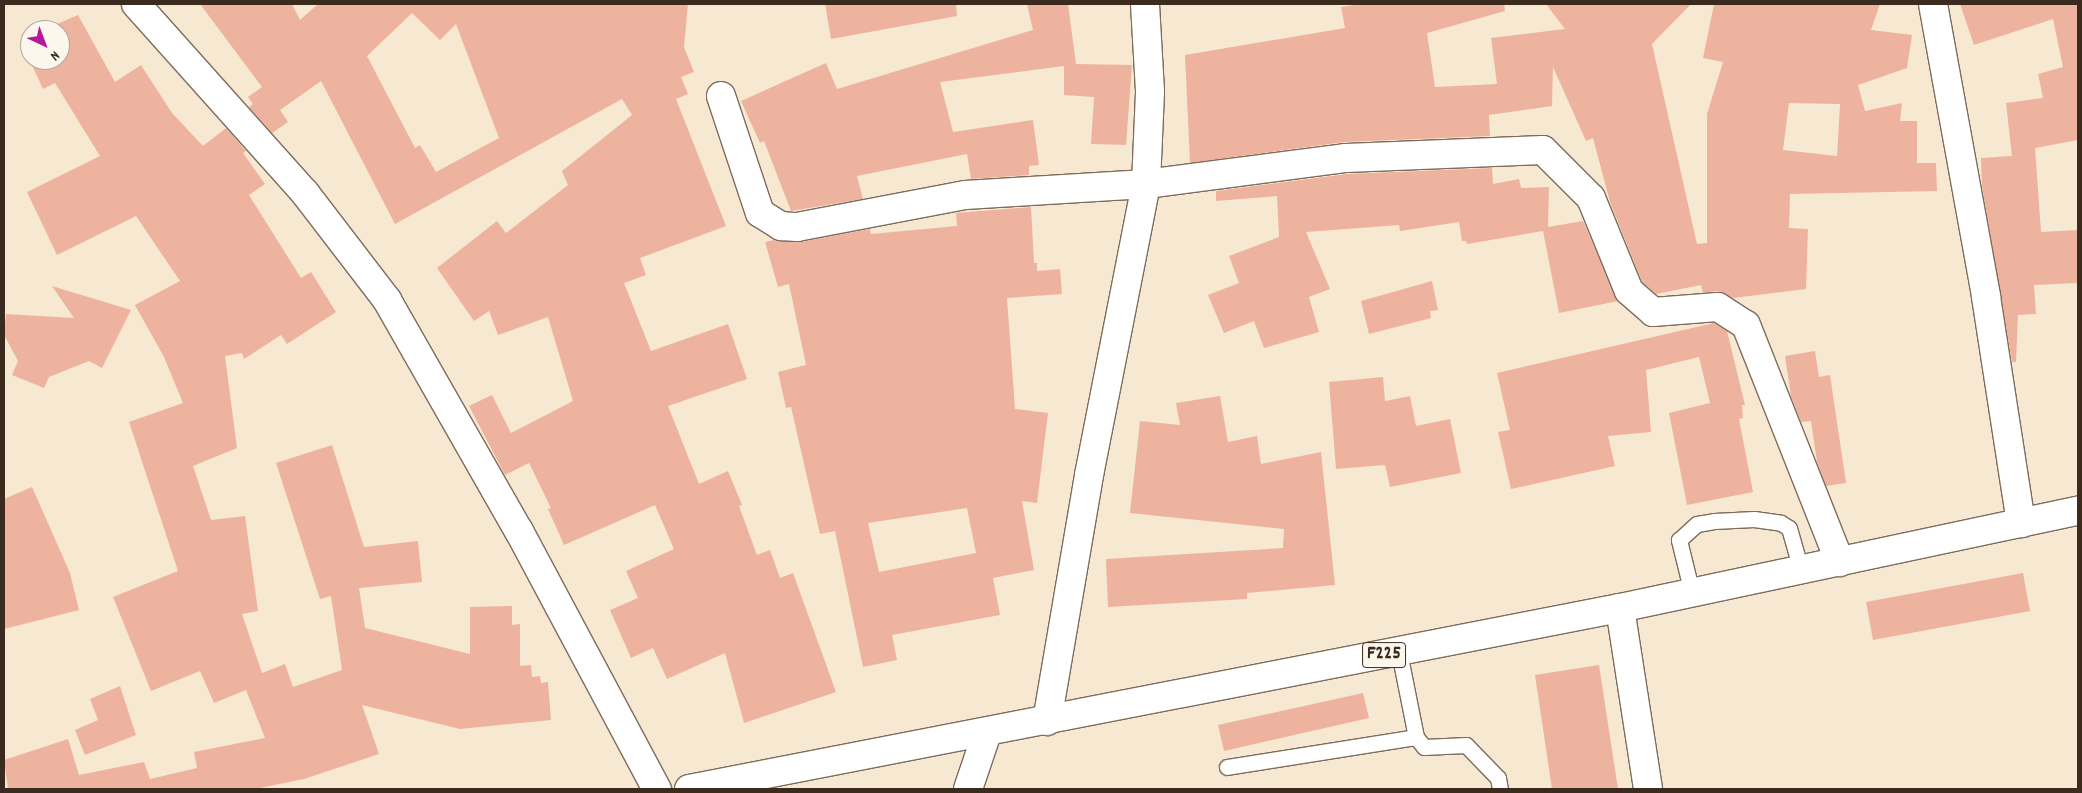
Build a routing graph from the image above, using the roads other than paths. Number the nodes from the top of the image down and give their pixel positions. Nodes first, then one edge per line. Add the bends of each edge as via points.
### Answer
1 (136, 4) edge
2 (1144, 4) edge
3 (1933, 4) edge
4 (721, 96) dead end
5 (1146, 184) junction
6 (2078, 511) edge
7 (2021, 523) junction
8 (1840, 562) junction
9 (1801, 570) junction
10 (1692, 593) junction
11 (1620, 608) junction
12 (1399, 652) junction
13 (1047, 721) junction
14 (987, 733) junction
15 (1416, 737) junction
16 (1227, 767) dead end
17 (657, 789) edge
18 (689, 789) edge
19 (968, 789) edge
20 (1500, 789) edge
21 (1648, 789) edge

1 - 17 street via 305,193 386,300 519,531
2 - 5 street via 1150,91
3 - 7 street via 1986,297
4 - 5 street via 760,213 781,226 797,227 965,195
5 - 8 street via 1346,158 1543,150 1591,198 1629,291 1653,312 1718,307 1746,325
5 - 13 street via 1089,475
6 - 7 street, F225
7 - 8 street, F225
8 - 9 street, F225
9 - 10 street, F225
9 - 10 lane via 1789,528 1781,523 1754,519 1696,524 1678,540
10 - 11 street, F225
11 - 12 street, F225
11 - 21 street
12 - 13 street, F225
12 - 15 lane
13 - 14 street, F225
14 - 18 street, F225
14 - 19 street
15 - 16 lane
15 - 20 lane via 1424,747 1466,745 1498,778

